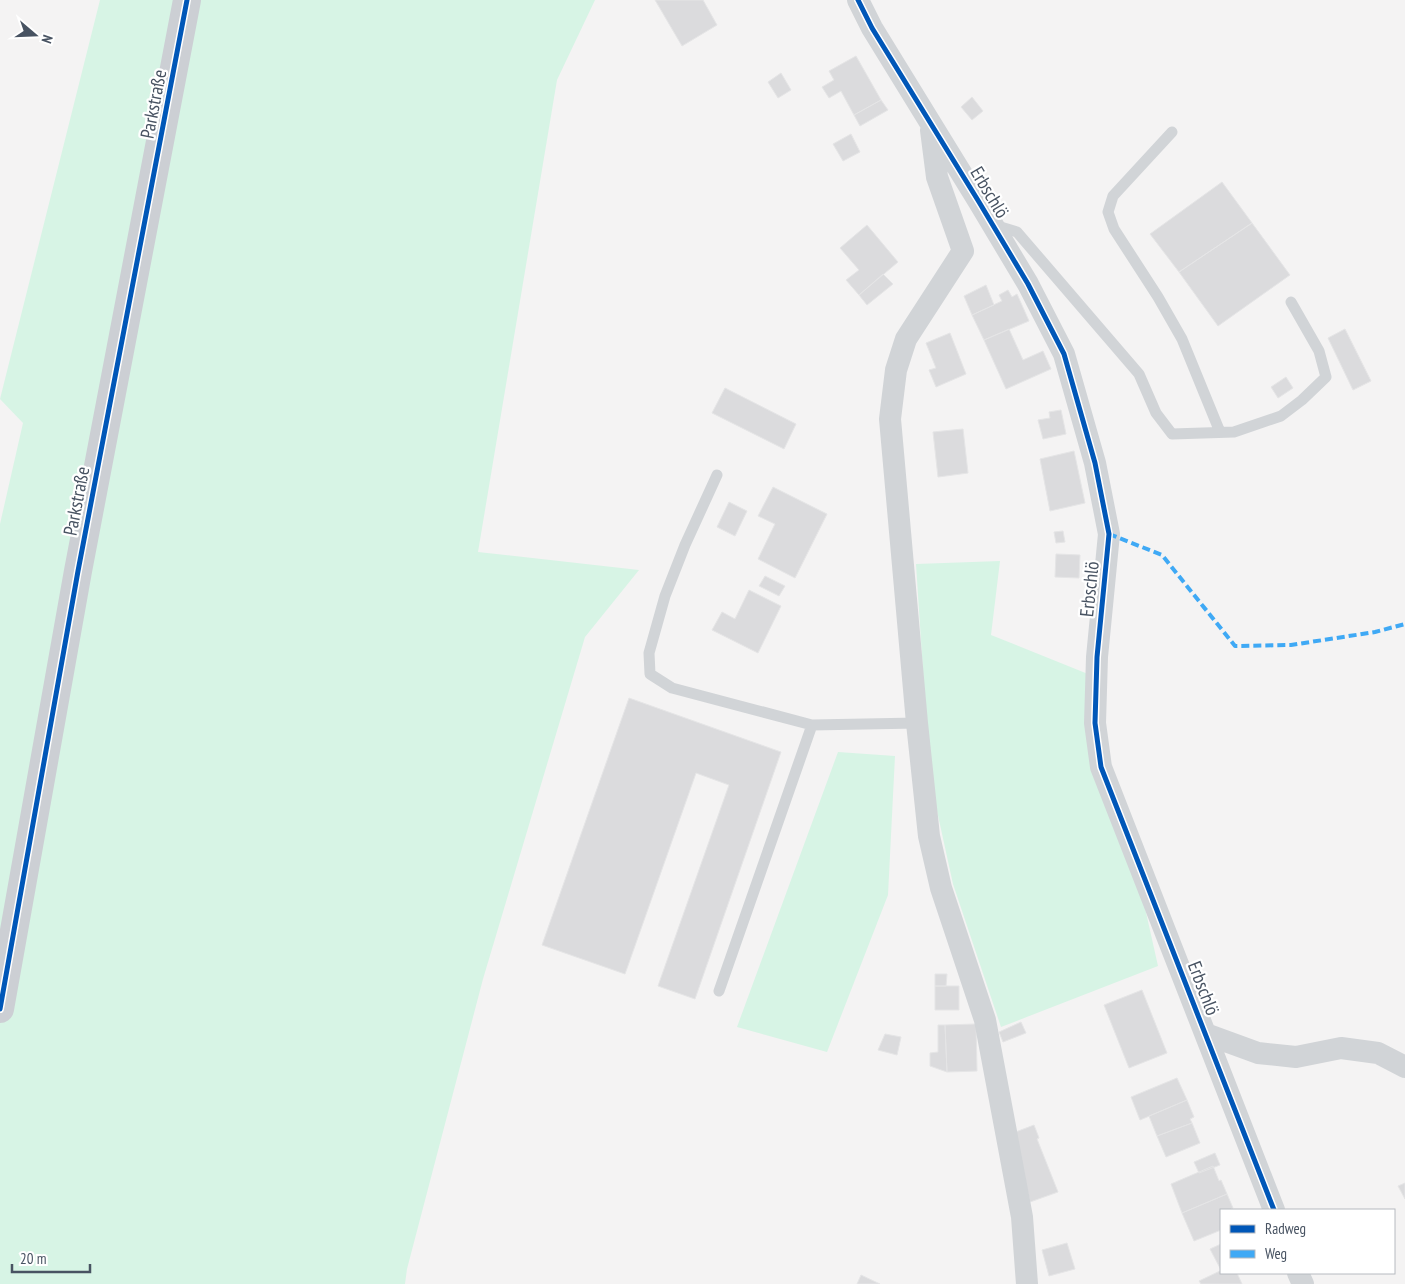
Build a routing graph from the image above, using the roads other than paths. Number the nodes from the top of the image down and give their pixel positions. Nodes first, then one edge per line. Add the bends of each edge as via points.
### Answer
1 (187, 0) edge
2 (858, 0) edge
3 (930, 123) junction
4 (1172, 132) dead end
5 (993, 224) junction
6 (1291, 302) dead end
7 (1220, 432) junction
8 (717, 475) dead end
9 (917, 722) junction
10 (812, 725) junction
11 (719, 991) dead end
12 (0, 1009) edge
13 (1206, 1034) junction
14 (1405, 1067) edge
15 (1274, 1209) edge
16 (1027, 1284) edge

1 - 12 main road, Parkstraße via 82,552
2 - 3 street, Erbschlö
3 - 5 street, Erbschlö
3 - 9 street, Erbschlö via 937,177 963,251 906,339 896,370 890,419
4 - 7 lane via 1112,196 1108,212 1114,229 1182,339
5 - 7 lane via 1017,232 1138,374 1156,413 1172,434
5 - 13 street, Erbschlö via 1064,354 1095,463 1109,534 1095,713 1102,767
6 - 7 lane via 1320,350 1326,377 1282,416 1234,432
8 - 10 lane via 665,596 649,653 650,674 672,688
9 - 10 lane
9 - 16 street, Erbschlö via 929,836 941,888 985,1020 1022,1216
10 - 11 lane
13 - 14 street, Erbschlö via 1258,1053 1296,1057 1341,1048 1378,1053
13 - 15 street, Erbschlö

